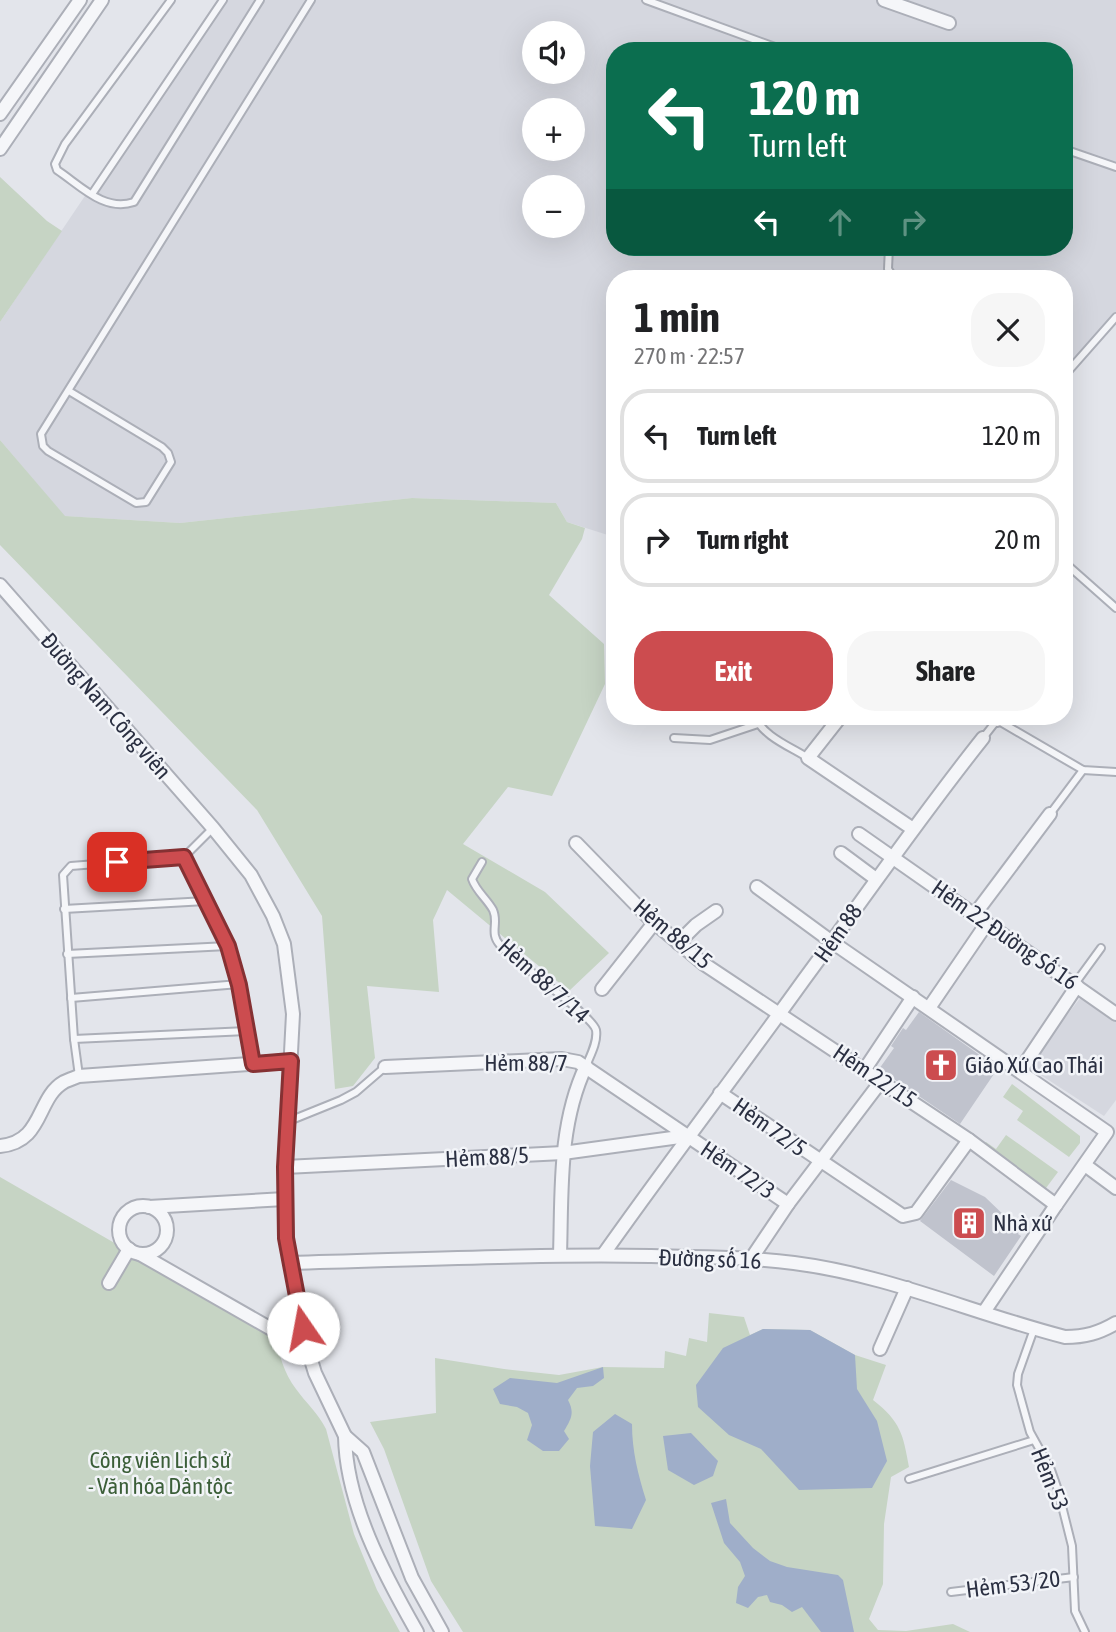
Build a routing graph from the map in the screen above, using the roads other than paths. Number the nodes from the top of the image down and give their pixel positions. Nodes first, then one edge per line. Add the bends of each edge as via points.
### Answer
1 (80, 0) edge
2 (102, 0) edge
3 (171, 0) edge
4 (223, 0) edge
5 (260, 0) edge
6 (311, 0) edge
7 (646, 0) edge
8 (884, 0) edge
9 (949, 23) dead end
10 (761, 42) edge
11 (0, 114) edge
12 (0, 149) edge
13 (1073, 152) edge
14 (1116, 167) edge
15 (92, 194) junction
16 (1116, 317) edge
17 (1073, 366) edge
18 (69, 391) junction
19 (1073, 570) edge
20 (0, 585) edge
21 (1116, 608) edge
22 (755, 725) edge
23 (759, 725) edge
24 (834, 725) edge
25 (991, 725) edge
26 (1007, 725) edge
27 (674, 738) dead end
28 (983, 738) joint
29 (808, 758) junction
30 (1083, 770) junction
31 (1116, 772) edge
32 (1051, 814) joint
33 (213, 828) junction
34 (913, 829) junction
35 (859, 834) dead end
36 (576, 843) dead end
37 (841, 853) dead end
38 (894, 856) junction
39 (184, 857) junction
40 (482, 862) dead end
41 (876, 879) junction
42 (757, 887) dead end
43 (206, 901) junction
44 (64, 909) junction
45 (716, 911) dead end
46 (975, 914) junction
47 (654, 923) junction
48 (987, 923) junction
49 (832, 942) junction
50 (678, 943) junction
51 (228, 946) junction
52 (1101, 948) dead end
53 (67, 954) junction
54 (239, 985) junction
55 (1076, 986) junction
56 (602, 989) dead end
57 (913, 997) junction
58 (71, 998) junction
59 (929, 1008) junction
60 (780, 1014) junction
61 (1116, 1014) edge
62 (247, 1031) junction
63 (74, 1038) junction
64 (291, 1061) junction
65 (253, 1064) junction
66 (586, 1066) junction
67 (385, 1067) joint
68 (865, 1069) junction
69 (1020, 1071) junction
70 (79, 1076) junction
71 (882, 1080) junction
72 (720, 1093) junction
73 (1116, 1120) edge
74 (289, 1121) junction
75 (1107, 1132) junction
76 (687, 1136) junction
77 (969, 1140) junction
78 (0, 1146) edge
79 (563, 1153) junction
80 (819, 1161) junction
81 (1085, 1165) junction
82 (285, 1167) junction
83 (1116, 1188) edge
84 (285, 1199) junction
85 (788, 1204) junction
86 (1056, 1205) junction
87 (149, 1207) junction
88 (134, 1251) junction
89 (560, 1255) junction
90 (603, 1255) junction
91 (751, 1259) junction
92 (290, 1263) junction
93 (108, 1283) dead end
94 (907, 1288) junction
95 (984, 1312) junction
96 (1116, 1323) edge
97 (1034, 1329) junction
98 (880, 1349) dead end
99 (308, 1350) junction
100 (345, 1436) junction
101 (1034, 1440) junction
102 (909, 1479) dead end
103 (1074, 1577) junction
104 (951, 1592) dead end
105 (417, 1632) edge
106 (442, 1632) edge
107 (1085, 1632) edge

1 - 11 street
2 - 12 street
3 - 15 lane via 55,164
4 - 15 lane
5 - 15 lane via 134,201 122,206 107,204
6 - 18 lane
7 - 10 lane
8 - 9 street
13 - 14 lane
16 - 17 lane
18 - 18 lane via 41,434 43,446 136,503 146,502 171,462 168,453
19 - 21 lane
20 - 33 street, Đường Nam Công viên
22 - 27 lane via 710,740
23 - 29 lane
24 - 29 street
25 - 28 lane, Hẻm 88
26 - 30 lane, Hẻm 88
28 - 34 street, Hẻm 88
29 - 34 street
30 - 31 lane, Hẻm 88
30 - 32 lane
32 - 46 street
33 - 39 lane
33 - 64 street, Đường Nam Công viên via 251,875 284,944 293,1014
34 - 38 street, Hẻm 88
35 - 38 street, Hẻm 22 Đường Số 16
36 - 47 street, Hẻm 88/15
37 - 41 street
38 - 41 street, Hẻm 88
38 - 46 street, Hẻm 22 Đường Số 16
39 - 43 lane
39 - 44 lane via 71,866 62,876
40 - 66 lane, Hẻm 88/7/14 via 472,879 493,910 493,935 498,944 592,1023 596,1035
41 - 49 street, Hẻm 88
42 - 49 street
43 - 44 lane
43 - 51 lane
44 - 53 lane
45 - 50 street
46 - 48 street, Hẻm 22 Đường Số 16
47 - 50 street, Hẻm 88/15
47 - 56 street
48 - 55 street, Hẻm 22 Đường Số 16
48 - 59 street
49 - 57 street
49 - 60 street, Hẻm 88
50 - 60 street, Hẻm 88/15
51 - 53 lane
51 - 54 lane
52 - 55 lane
53 - 58 lane
54 - 58 lane
54 - 62 lane
55 - 61 street, Hẻm 22 Đường Số 16
55 - 69 street
57 - 59 street
57 - 68 street
58 - 63 lane
59 - 69 street
60 - 68 street, Hẻm 22/15
60 - 72 street, Hẻm 88
62 - 63 lane
62 - 65 lane
63 - 70 lane
64 - 65 street
64 - 74 street, Đường Nam Công viên
65 - 70 street
66 - 67 street, Hẻm 88/7 via 562,1059
66 - 76 street, Hẻm 88/7
66 - 79 street
67 - 74 lane via 356,1092
68 - 71 street, Hẻm 22/15
69 - 75 street
70 - 78 street via 55,1090 25,1137
71 - 77 street, Hẻm 22/15
71 - 80 street
72 - 76 street, Hẻm 88
72 - 80 street, Hẻm 72/5
73 - 75 street
74 - 82 street, Đường Nam Công viên
75 - 81 street
76 - 79 street, Hẻm 88/5
76 - 85 street, Hẻm 72/3
76 - 90 street, Hẻm 88
77 - 80 street, Hẻm 72/5 via 910,1216 896,1213
77 - 86 street, Hẻm 22/15
79 - 82 street, Hẻm 88/5
79 - 89 street
80 - 85 street
81 - 83 street
81 - 86 street
82 - 84 street, Đường Nam Công viên
84 - 87 street
84 - 92 street, Đường Nam Công viên
85 - 91 street
86 - 95 street
87 - 88 street via 134,1208 123,1217 119,1230 124,1244
87 - 88 street via 162,1216 167,1231 161,1245 148,1253
88 - 93 street
88 - 99 street
89 - 90 street, Đường số 16
89 - 92 street, Đường số 16
90 - 91 street, Đường số 16
91 - 94 street, Đường số 16 via 829,1269
92 - 99 street, Đường Nam Công viên
94 - 95 street, Đường số 16
94 - 98 street
95 - 97 street, Đường số 16
96 - 97 street, Đường số 16 via 1079,1337
97 - 101 lane, Hẻm 53 via 1017,1385
99 - 100 street, Đường Nam Công viên
100 - 105 street via 345,1457 359,1507
100 - 106 street via 363,1452 407,1568
101 - 102 lane
101 - 103 lane, Hẻm 53 via 1058,1490 1072,1546
103 - 104 lane, Hẻm 53/20
103 - 107 lane, Hẻm 53 via 1075,1611

